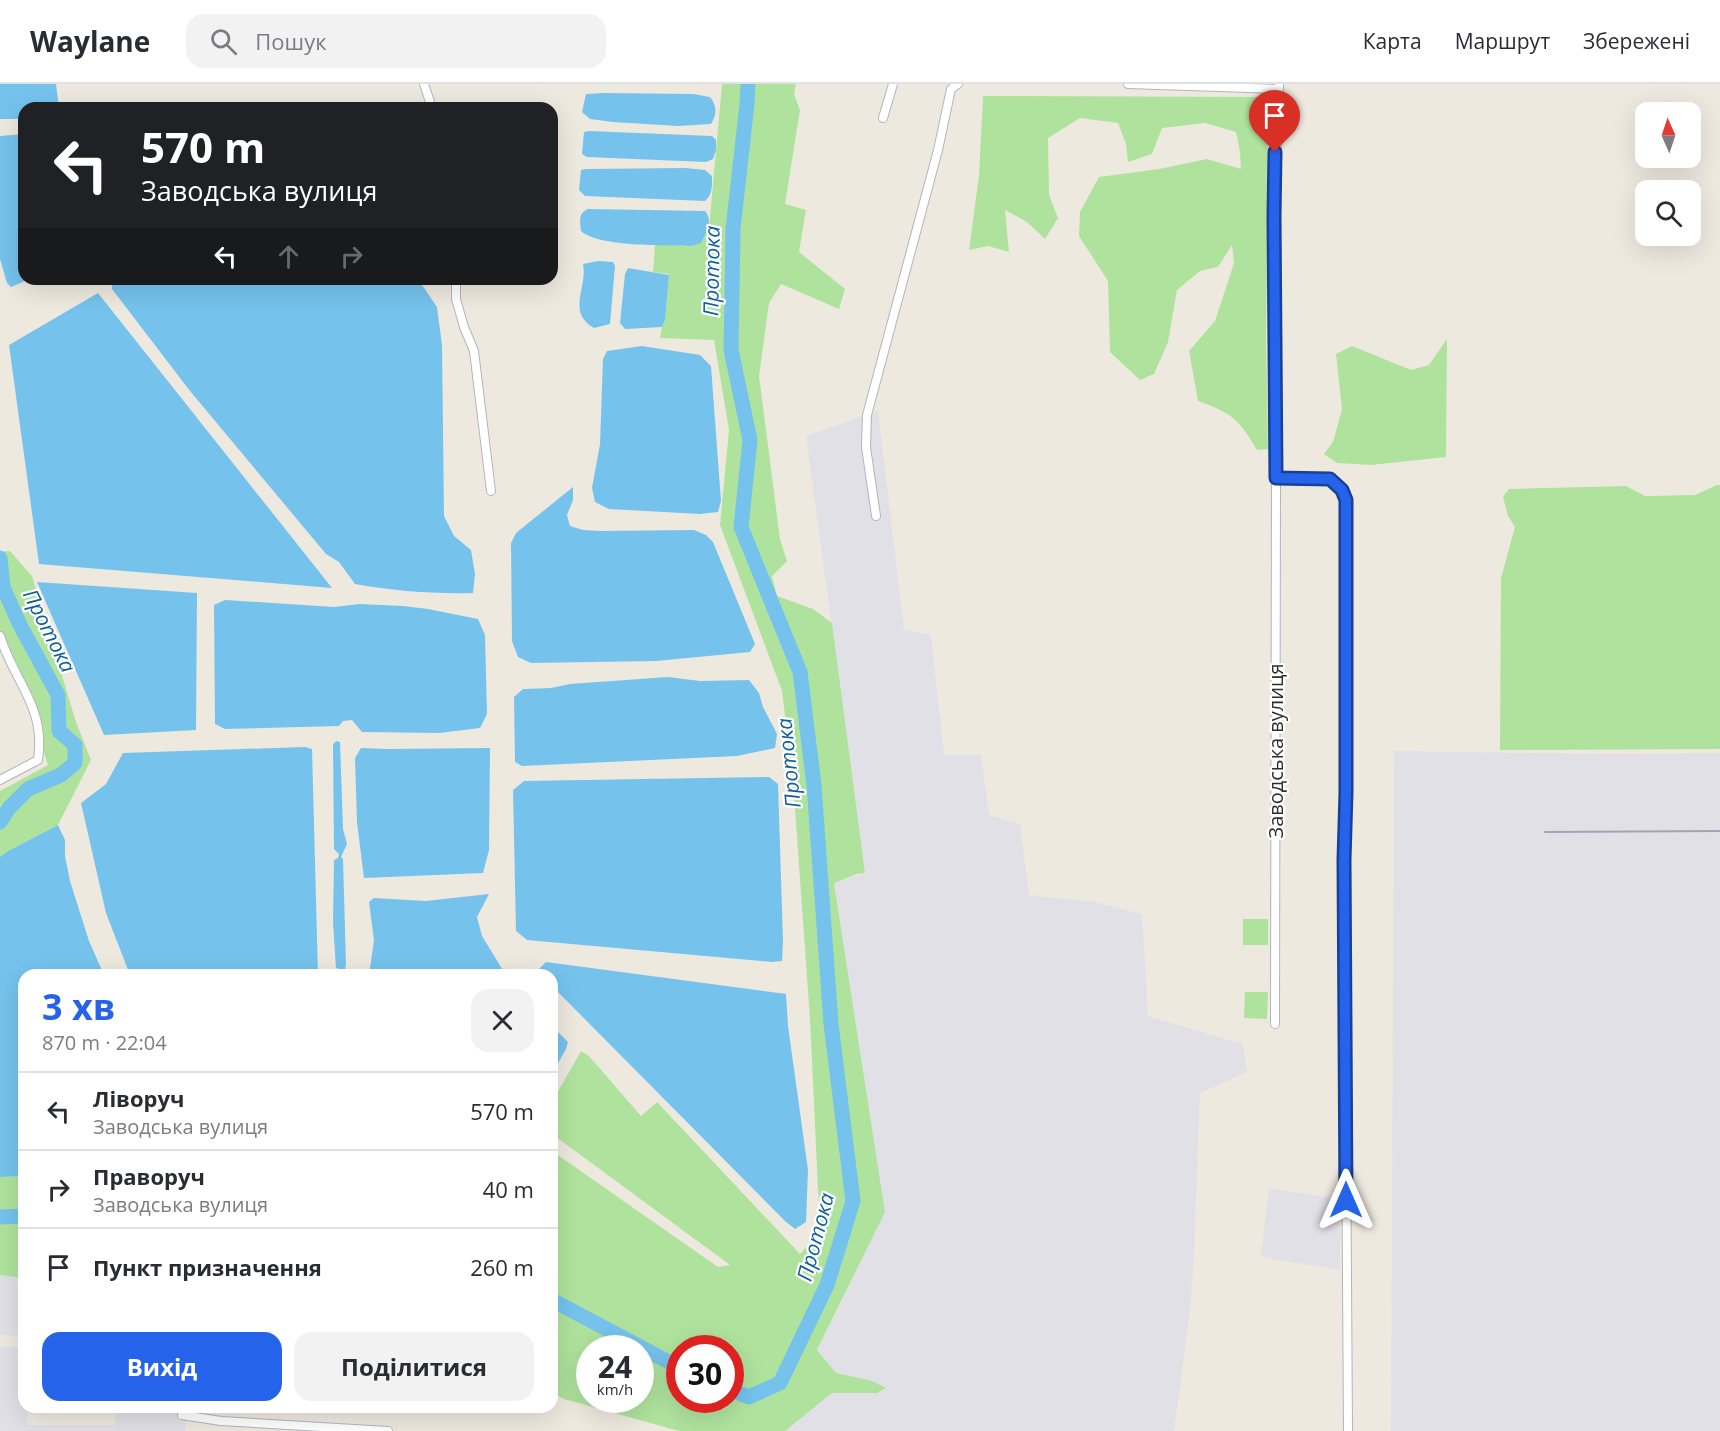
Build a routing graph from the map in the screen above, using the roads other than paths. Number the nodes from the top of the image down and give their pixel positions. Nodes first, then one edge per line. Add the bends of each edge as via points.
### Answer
1 (424, 84) edge
2 (893, 84) edge
3 (958, 84) edge
4 (1128, 84) edge
5 (1278, 86) edge
6 (430, 102) edge
7 (883, 118) dead end
8 (456, 285) edge
9 (1276, 478) junction
10 (490, 491) dead end
11 (876, 516) dead end
12 (0, 636) edge
13 (0, 780) edge
14 (1275, 1024) dead end
15 (182, 1415) dead end
16 (388, 1431) edge
17 (1348, 1431) edge

1 - 6 street
2 - 7 street
3 - 11 street via 951,89 867,415
4 - 5 street
5 - 9 street, Заводська вулиця via 1274,216
8 - 10 street via 456,299 474,351
9 - 14 street, Заводська вулиця
9 - 17 street via 1330,479 1346,500
12 - 13 street via 36,713 41,743 38,760
15 - 16 street

